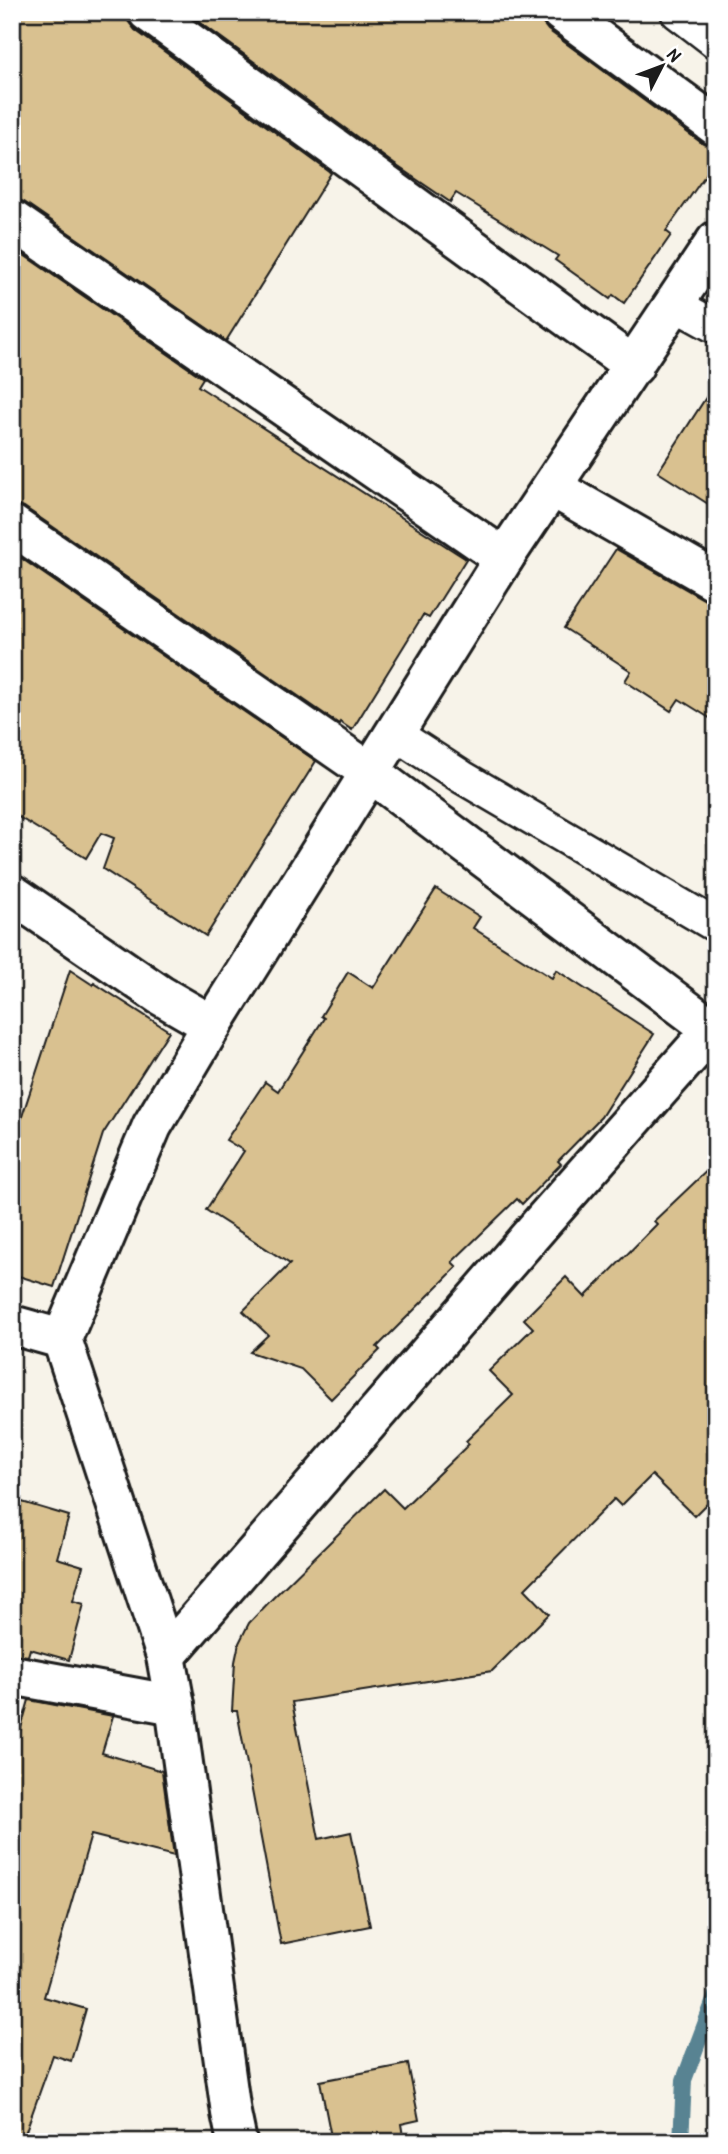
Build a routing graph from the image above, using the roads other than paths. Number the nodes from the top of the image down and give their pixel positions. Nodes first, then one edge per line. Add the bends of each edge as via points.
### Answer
1 (148, 12) edge
2 (561, 12) edge
3 (677, 12) edge
4 (716, 42) edge
5 (716, 125) edge
6 (12, 220) edge
7 (716, 241) edge
8 (674, 304) junction
9 (716, 327) edge
10 (634, 366) junction
11 (552, 487) junction
12 (12, 525) edge
13 (504, 558) junction
14 (716, 581) edge
15 (394, 733) junction
16 (371, 773) junction
17 (12, 894) edge
18 (713, 924) dead end
19 (212, 1025) junction
20 (714, 1031) edge
21 (12, 1325) edge
22 (62, 1339) junction
23 (166, 1656) junction
24 (12, 1675) edge
25 (175, 1705) junction
26 (229, 2132) edge

1 - 10 street
2 - 5 street
3 - 4 lane
6 - 13 street
7 - 8 street
8 - 9 lane
8 - 10 street
10 - 11 street
11 - 13 street
11 - 14 street
12 - 16 street
13 - 15 street
15 - 16 street
15 - 18 lane
16 - 19 street
16 - 20 street
17 - 19 street
19 - 22 street via 152,1126
20 - 23 street
21 - 22 street
22 - 23 street
23 - 25 street
24 - 25 street
25 - 26 street

